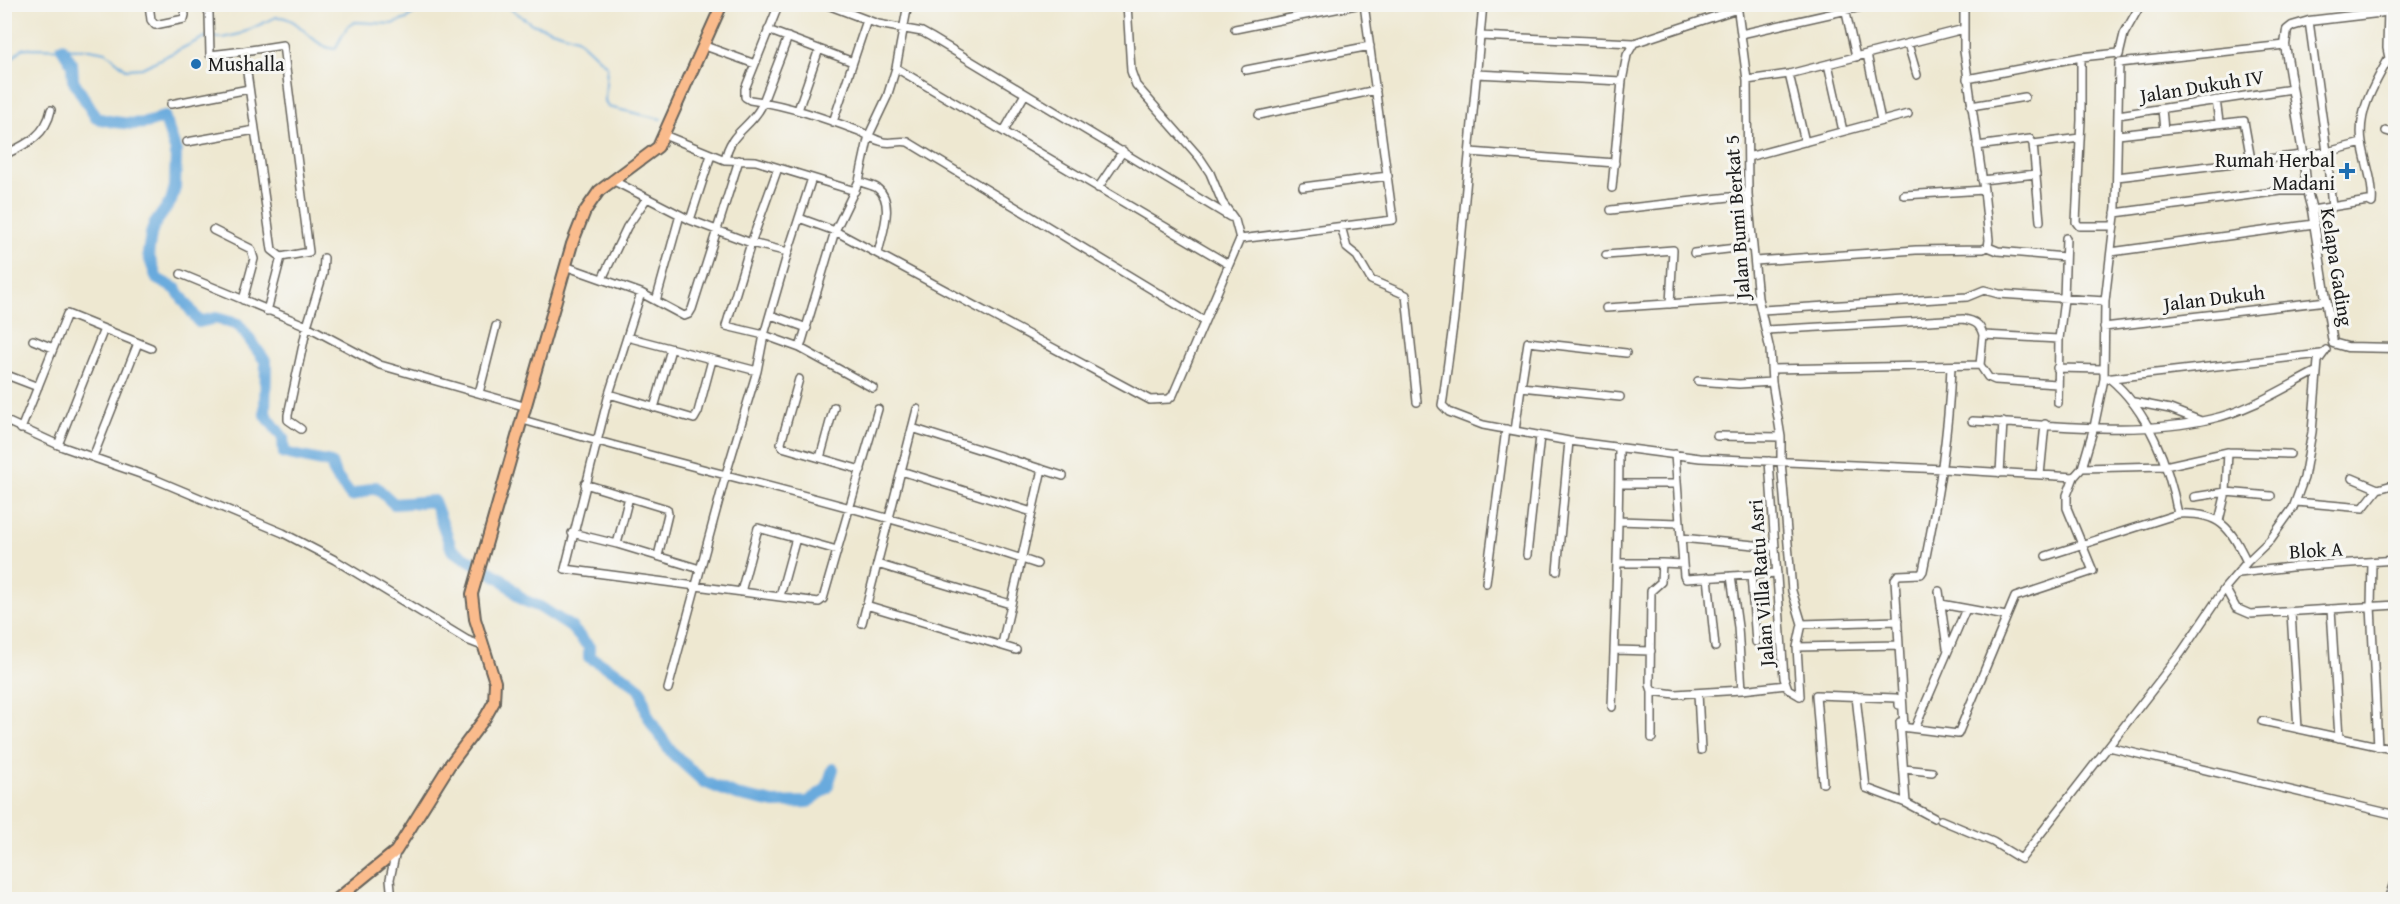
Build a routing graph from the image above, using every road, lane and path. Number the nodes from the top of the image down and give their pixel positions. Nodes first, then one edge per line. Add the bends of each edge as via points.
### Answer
1 (149, 4) edge
2 (183, 4) edge
3 (207, 4) edge
4 (722, 4) edge
5 (779, 4) edge
6 (825, 4) edge
7 (908, 4) edge
8 (1127, 4) edge
9 (1362, 4) edge
10 (1483, 4) edge
11 (1874, 4) edge
12 (1964, 4) edge
13 (2141, 4) edge
14 (2390, 6) edge
15 (1737, 7) edge
16 (1845, 8) edge
17 (867, 20) junction
18 (2309, 21) junction
19 (904, 29) junction
20 (1234, 29) dead end
21 (1964, 29) junction
22 (768, 30) junction
23 (1741, 34) junction
24 (1480, 36) junction
25 (788, 38) junction
26 (1634, 44) junction
27 (1908, 44) junction
28 (705, 45) junction
29 (2285, 45) junction
30 (1370, 46) junction
31 (819, 49) junction
32 (244, 51) junction
33 (2119, 53) junction
34 (1867, 54) junction
35 (1856, 57) junction
36 (2081, 57) junction
37 (2392, 60) edge
38 (853, 62) junction
39 (2119, 63) junction
40 (755, 64) junction
41 (1828, 64) junction
42 (896, 68) junction
43 (1246, 70) dead end
44 (1476, 74) junction
45 (1789, 74) junction
46 (1917, 75) dead end
47 (1967, 79) junction
48 (1747, 80) junction
49 (1622, 81) junction
50 (2292, 88) junction
51 (249, 89) junction
52 (1376, 90) junction
53 (1025, 94) junction
54 (2025, 97) dead end
55 (2216, 100) junction
56 (763, 101) junction
57 (171, 104) dead end
58 (1971, 106) junction
59 (2162, 109) junction
60 (51, 110) dead end
61 (798, 110) junction
62 (1908, 114) dead end
63 (1259, 115) dead end
64 (2118, 115) junction
65 (1881, 121) junction
66 (833, 122) junction
67 (2219, 122) junction
68 (255, 130) junction
69 (2164, 130) junction
70 (1004, 131) junction
71 (1843, 131) junction
72 (2386, 131) dead end
73 (2396, 134) edge
74 (664, 135) junction
75 (869, 135) junction
76 (2118, 135) junction
77 (2080, 138) junction
78 (187, 142) dead end
79 (1804, 142) junction
80 (2362, 143) junction
81 (2033, 144) junction
82 (1977, 146) junction
83 (1123, 151) junction
84 (1470, 152) junction
85 (2327, 152) junction
86 (2303, 153) junction
87 (5, 155) edge
88 (711, 155) junction
89 (1748, 158) junction
90 (725, 160) junction
91 (739, 160) junction
92 (2251, 160) junction
93 (1615, 162) junction
94 (778, 168) junction
95 (2036, 174) junction
96 (1388, 176) junction
97 (2117, 177) junction
98 (813, 178) junction
99 (612, 180) junction
100 (1983, 180) junction
101 (859, 181) junction
102 (1302, 187) dead end
103 (1098, 188) junction
104 (1612, 188) dead end
105 (1984, 190) junction
106 (855, 191) junction
107 (2307, 191) junction
108 (1748, 195) junction
109 (1905, 195) dead end
110 (647, 198) junction
111 (2332, 208) junction
112 (1611, 210) dead end
113 (2312, 210) junction
114 (2115, 213) junction
115 (680, 215) junction
116 (799, 218) junction
117 (690, 220) junction
118 (1235, 220) junction
119 (2040, 221) dead end
120 (2314, 224) junction
121 (1341, 226) junction
122 (2113, 226) junction
123 (213, 230) dead end
124 (716, 230) junction
125 (836, 231) junction
126 (1240, 238) junction
127 (2066, 238) dead end
128 (751, 243) junction
129 (1753, 246) junction
130 (1988, 247) junction
131 (788, 252) junction
132 (2111, 252) junction
133 (1694, 253) dead end
134 (878, 254) junction
135 (1606, 255) dead end
136 (281, 257) junction
137 (2065, 257) junction
138 (324, 258) dead end
139 (1755, 261) junction
140 (1228, 264) junction
141 (565, 266) junction
142 (181, 274) dead end
143 (602, 279) junction
144 (641, 293) junction
145 (1758, 298) junction
146 (2064, 299) junction
147 (243, 300) junction
148 (656, 301) junction
149 (2105, 301) junction
150 (2327, 301) junction
151 (1670, 304) junction
152 (1606, 308) dead end
153 (1762, 310) junction
154 (267, 311) junction
155 (771, 315) junction
156 (1204, 321) junction
157 (307, 326) junction
158 (496, 326) dead end
159 (2104, 327) junction
160 (807, 328) junction
161 (104, 329) junction
162 (1766, 330) junction
163 (764, 335) junction
164 (1983, 335) junction
165 (627, 338) junction
166 (2059, 339) junction
167 (33, 340) dead end
168 (138, 343) junction
169 (53, 348) junction
170 (151, 348) dead end
171 (800, 348) junction
172 (2396, 348) edge
173 (671, 349) junction
174 (1626, 353) dead end
175 (712, 360) junction
176 (1980, 365) junction
177 (1951, 366) junction
178 (2058, 368) junction
179 (1772, 369) junction
180 (2104, 369) junction
181 (757, 371) junction
182 (2315, 372) junction
183 (4, 374) edge
184 (2106, 378) junction
185 (799, 379) dead end
186 (1698, 381) dead end
187 (1772, 382) junction
188 (2057, 384) junction
189 (38, 387) junction
190 (1521, 387) junction
191 (873, 388) dead end
192 (479, 393) junction
193 (609, 394) junction
194 (1620, 397) dead end
195 (1417, 402) dead end
196 (2134, 402) junction
197 (2058, 403) dead end
198 (527, 407) junction
199 (834, 407) dead end
200 (654, 408) junction
201 (878, 409) dead end
202 (917, 409) dead end
203 (4, 420) edge
204 (523, 420) junction
205 (1972, 421) dead end
206 (2200, 421) junction
207 (2003, 422) junction
208 (2045, 424) junction
209 (2094, 427) junction
210 (2148, 427) junction
211 (912, 428) junction
212 (21, 429) junction
213 (302, 429) dead end
214 (1506, 429) junction
215 (1515, 431) junction
216 (1540, 436) junction
217 (1717, 436) dead end
218 (1781, 437) junction
219 (1569, 441) junction
220 (596, 442) junction
221 (58, 445) junction
222 (1619, 448) junction
223 (2228, 452) junction
224 (1675, 454) junction
225 (2290, 454) dead end
226 (93, 457) junction
227 (820, 458) junction
228 (1769, 461) junction
229 (1780, 461) junction
230 (2165, 466) junction
231 (2082, 468) junction
232 (1042, 469) junction
233 (1943, 469) junction
234 (861, 470) junction
235 (902, 471) junction
236 (2000, 473) junction
237 (726, 474) junction
238 (2040, 475) junction
239 (1063, 476) dead end
240 (2074, 477) junction
241 (2352, 478) dead end
242 (585, 484) junction
243 (1619, 484) junction
244 (1677, 484) junction
245 (2396, 484) edge
246 (2378, 489) junction
247 (2226, 492) junction
248 (2271, 496) dead end
249 (629, 497) junction
250 (2194, 497) dead end
251 (2295, 502) junction
252 (849, 508) junction
253 (1032, 512) junction
254 (2178, 514) junction
255 (888, 519) junction
256 (1618, 521) junction
257 (2219, 521) junction
258 (1679, 524) junction
259 (572, 533) junction
260 (796, 538) junction
261 (1680, 538) junction
262 (616, 544) junction
263 (2083, 545) junction
264 (1775, 547) junction
265 (837, 550) junction
266 (658, 555) junction
267 (1527, 555) dead end
268 (2046, 556) dead end
269 (1021, 558) junction
270 (2396, 560) edge
271 (2247, 562) junction
272 (1618, 563) junction
273 (2372, 563) junction
274 (877, 564) junction
275 (1037, 564) dead end
276 (1662, 564) junction
277 (1683, 564) junction
278 (700, 569) junction
279 (1557, 571) dead end
280 (1777, 573) junction
281 (2239, 573) junction
282 (1750, 575) junction
283 (1731, 576) junction
284 (1708, 578) junction
285 (1486, 583) dead end
286 (694, 588) junction
287 (2225, 588) junction
288 (1939, 591) dead end
289 (741, 592) junction
290 (780, 596) junction
291 (1010, 604) junction
292 (1941, 604) junction
293 (866, 605) junction
294 (2396, 605) edge
295 (2371, 606) junction
296 (1966, 609) junction
297 (2331, 609) junction
298 (2290, 612) junction
299 (2006, 616) junction
300 (1898, 621) junction
301 (862, 623) dead end
302 (1802, 624) junction
303 (1756, 642) dead end
304 (1002, 644) junction
305 (1899, 645) junction
306 (484, 647) junction
307 (1715, 647) dead end
308 (1797, 647) junction
309 (1016, 650) dead end
310 (1614, 650) junction
311 (1948, 650) junction
312 (1651, 651) junction
313 (1786, 686) junction
314 (668, 689) dead end
315 (1652, 690) junction
316 (1742, 690) junction
317 (1698, 693) junction
318 (1856, 696) junction
319 (1611, 707) dead end
320 (2262, 721) dead end
321 (1903, 727) junction
322 (1916, 728) junction
323 (2298, 729) junction
324 (1652, 738) dead end
325 (2339, 738) junction
326 (2109, 747) junction
327 (2378, 747) junction
328 (1701, 750) dead end
329 (2396, 750) edge
330 (1904, 769) junction
331 (1932, 772) dead end
332 (1823, 783) dead end
333 (1906, 803) junction
334 (2396, 815) edge
335 (396, 851) junction
336 (2396, 877) edge
337 (336, 900) edge
338 (392, 900) edge
339 (2388, 900) edge

1 - 2 street via 155,25 181,20 185,15
3 - 32 street via 210,55
4 - 28 main road
5 - 22 street
6 - 17 street
7 - 19 street
8 - 118 street via 1131,71 1136,85 1200,158
9 - 20 street
9 - 30 street
10 - 24 street
11 - 16 street
12 - 21 street
13 - 33 street via 2124,34
14 - 18 street via 2377,13
14 - 37 street via 2387,48
15 - 23 street, Jalan Bumi Berkat 5
15 - 26 street
16 - 23 street
16 - 35 street
17 - 19 street
17 - 38 street
18 - 29 street via 2287,30
18 - 85 street
19 - 42 street
19 - 53 street via 922,32
21 - 27 street
21 - 47 street
22 - 25 street
22 - 40 street
23 - 48 street, Jalan Bumi Berkat 5
24 - 26 street
24 - 44 street
25 - 31 street
25 - 56 street
26 - 49 street via 1627,55
27 - 34 street
27 - 46 street
28 - 40 street
28 - 74 main road
29 - 39 street
29 - 50 street, Kelapa Gading
30 - 43 street
30 - 52 street
31 - 38 street
31 - 61 street
32 - 51 street
32 - 136 street via 283,45 309,252
33 - 36 street
33 - 39 street
34 - 35 street
34 - 65 street
35 - 41 street
36 - 47 street
36 - 77 street
37 - 80 street via 2369,95 2363,115
38 - 66 street
39 - 64 street
40 - 56 street via 744,93 750,100
41 - 45 street
41 - 71 street
42 - 70 street
42 - 75 street
44 - 49 street
44 - 84 street
45 - 48 street
45 - 79 street
47 - 58 street
48 - 89 street, Jalan Bumi Berkat 5
49 - 93 street
50 - 55 street, Jalan Dukuh IV
50 - 86 street, Kelapa Gading
51 - 57 street
51 - 68 street
52 - 63 street
52 - 96 street
53 - 70 street
53 - 83 street
54 - 58 street
55 - 59 street, Jalan Dukuh IV
55 - 67 street
56 - 61 street
56 - 90 street via 756,117 732,140
58 - 82 street
59 - 64 street, Jalan Dukuh IV
59 - 69 street
60 - 87 street via 39,135
61 - 66 street
62 - 65 street
64 - 76 street
65 - 71 street
66 - 75 street
67 - 69 street
67 - 92 street via 2244,121
68 - 78 street
68 - 136 street via 272,250
69 - 76 street
70 - 103 street
71 - 79 street
72 - 73 street
74 - 88 street
74 - 99 main road via 654,150
75 - 101 street
75 - 156 street via 887,143 908,142
76 - 97 street
77 - 81 street
77 - 122 street via 2076,222 2079,226
79 - 89 street
80 - 85 street
80 - 111 street via 2372,203
81 - 82 street via 2030,139
81 - 95 street
82 - 100 street
83 - 103 street
83 - 118 street
84 - 93 street
84 - 214 street via 1442,405 1468,420
85 - 86 street
85 - 111 street
86 - 92 street
86 - 107 street, Kelapa Gading
88 - 90 street
88 - 117 street
89 - 108 street, Jalan Bumi Berkat 5
90 - 91 street
91 - 94 street
91 - 124 street
92 - 97 street
93 - 104 street
94 - 98 street
94 - 128 street
95 - 100 street
95 - 119 street
96 - 102 street
96 - 121 street via 1393,220
97 - 114 street
98 - 106 street
98 - 116 street
99 - 110 street
99 - 141 main road via 585,211
100 - 105 street
101 - 106 street
101 - 134 street via 877,189 886,207
103 - 140 street
105 - 109 street
105 - 130 street
106 - 125 street
107 - 113 street, Kelapa Gading
107 - 114 street via 2281,190
108 - 112 street
108 - 129 street, Jalan Bumi Berkat 5
110 - 115 street
110 - 143 street via 627,227
111 - 113 street
113 - 120 street, Kelapa Gading
114 - 122 street
115 - 117 street
115 - 148 street
116 - 125 street
116 - 131 street
117 - 124 street
118 - 126 street
120 - 132 street
120 - 150 street, Kelapa Gading
121 - 126 street
121 - 195 street via 1347,248 1357,256 1371,280 1406,295
122 - 132 street
123 - 147 street via 254,253
124 - 128 street
124 - 148 street via 689,314 677,314
125 - 134 street
125 - 160 street
126 - 140 street
127 - 137 street
128 - 131 street
128 - 163 street via 726,326
129 - 133 street
129 - 139 street, Jalan Bumi Berkat 5
130 - 137 street
130 - 139 street
131 - 155 street
132 - 149 street
134 - 156 street via 1150,400 1166,400 1173,394
135 - 151 street via 1673,250
136 - 154 street
137 - 146 street
138 - 157 street
139 - 145 street, Jalan Bumi Berkat 5
140 - 156 street
141 - 143 street
141 - 198 main road
142 - 147 street
143 - 144 street
144 - 148 street
144 - 165 street
145 - 151 street
145 - 153 street, Jalan Bumi Berkat 5
146 - 149 street
146 - 153 street via 1984,290 1967,297
146 - 166 street
147 - 154 street
149 - 159 street
150 - 159 street, Jalan Dukuh
150 - 172 street, Kelapa Gading via 2333,343
151 - 152 street
153 - 162 street, Jalan Bumi Berkat 5
154 - 157 street
155 - 160 street
155 - 163 street
157 - 192 street via 388,368
157 - 213 street via 288,415 288,420
158 - 192 street
159 - 180 street
160 - 171 street
161 - 168 street
161 - 169 street via 67,314
161 - 221 street
162 - 164 street via 1963,319 1974,321
162 - 179 street, Jalan Bumi Berkat 5
163 - 171 street
163 - 181 street
164 - 166 street
164 - 176 street
165 - 173 street
165 - 193 street
166 - 178 street
167 - 169 street
168 - 170 street
168 - 226 street
169 - 189 street
171 - 191 street
173 - 175 street
173 - 200 street
174 - 190 street via 1528,342
175 - 181 street
175 - 200 street via 694,419
176 - 177 street
176 - 188 street via 1988,378 1995,380
177 - 179 street
177 - 233 street
178 - 180 street
178 - 188 street
179 - 187 street, Jalan Bumi Berkat 5
180 - 184 street
181 - 237 street
182 - 184 street via 2323,352
182 - 206 street via 2245,408
182 - 251 street via 2312,432 2304,478
183 - 189 street
184 - 196 street
184 - 209 street
185 - 227 street via 782,445 784,449
186 - 187 street
187 - 218 street, Jalan Bumi Berkat 5
188 - 197 street
189 - 212 street
190 - 194 street
190 - 215 street
192 - 198 street
193 - 200 street
193 - 220 street
196 - 206 street via 2170,409
196 - 210 street
198 - 204 main road
199 - 227 street
201 - 234 street
202 - 211 street
203 - 212 street
204 - 220 street
204 - 306 main road via 472,594
205 - 207 street
206 - 210 street
207 - 208 street
207 - 236 street
208 - 209 street
208 - 238 street
209 - 210 street
209 - 231 street
210 - 230 street
211 - 232 street
211 - 235 street
212 - 221 street
214 - 215 street
214 - 285 street
215 - 216 street
216 - 219 street
216 - 267 street
217 - 218 street
218 - 229 street, Jalan Bumi Berkat 5
219 - 222 street
219 - 279 street
220 - 237 street
220 - 242 street
221 - 226 street
222 - 224 street
222 - 243 street
223 - 225 street
223 - 230 street
223 - 247 street
224 - 228 street
224 - 244 street
226 - 306 street via 283,533
227 - 234 street
228 - 229 street
228 - 264 street, Jalan Villa Ratu Asri
229 - 233 street
229 - 302 street, Jalan Bumi Berkat 5 via 1792,591
230 - 231 street
230 - 254 street
231 - 240 street
232 - 239 street
232 - 253 street
233 - 236 street
233 - 300 street via 1923,571 1898,574 1895,579
234 - 252 street
235 - 253 street
235 - 255 street
236 - 238 street
237 - 252 street
237 - 278 street
238 - 240 street
240 - 263 street via 2067,508
241 - 246 street
242 - 249 street
242 - 259 street
243 - 244 street
243 - 256 street
244 - 258 street
245 - 246 street
246 - 251 street via 2363,508
247 - 248 street
247 - 250 street
247 - 257 street
249 - 262 street
249 - 266 street via 668,511
251 - 271 street via 2270,540
252 - 255 street
252 - 265 street
253 - 269 street
254 - 257 street via 2197,514
254 - 263 street
255 - 269 street
255 - 274 street
256 - 258 street
256 - 272 street
257 - 271 street via 2230,530
258 - 261 street
259 - 262 street
259 - 286 street via 565,569
260 - 265 street
260 - 289 street via 757,529
260 - 290 street
261 - 264 street
261 - 277 street
262 - 266 street
263 - 268 street
263 - 299 street via 2093,571 2015,597
264 - 280 street, Jalan Villa Ratu Asri
265 - 290 street via 821,601
266 - 278 street
269 - 275 street
269 - 291 street
270 - 273 street, Blok A
271 - 281 street
272 - 276 street
272 - 310 street
273 - 281 street, Blok A
273 - 295 street
274 - 291 street
274 - 293 street
276 - 277 street
276 - 312 street via 1662,579 1650,596
277 - 284 street via 1686,579
278 - 286 street
280 - 282 street
280 - 313 street, Jalan Villa Ratu Asri
281 - 287 street
282 - 283 street
282 - 303 street
283 - 284 street
283 - 316 street
284 - 307 street
286 - 289 street
286 - 314 street
287 - 298 street via 2242,612
287 - 326 street
288 - 292 street
289 - 290 street
291 - 304 street
292 - 296 street
292 - 311 street
293 - 301 street
293 - 304 street
294 - 295 street
295 - 297 street
295 - 327 street
296 - 299 street
296 - 311 street
297 - 298 street
297 - 325 street
298 - 323 street
299 - 322 street via 1958,734
300 - 302 street
300 - 305 street
302 - 308 street
304 - 309 street
305 - 308 street
305 - 321 street
306 - 335 main road via 495,682 494,702
308 - 313 street, Jalan Villa Ratu Asri via 1800,696
310 - 312 street
310 - 319 street
311 - 322 street
312 - 315 street
313 - 316 street
315 - 317 street
315 - 324 street
316 - 317 street
317 - 328 street
318 - 321 street via 1899,699
318 - 332 street via 1815,697
318 - 333 street via 1866,788
320 - 323 street
321 - 322 street
321 - 330 street
323 - 325 street
325 - 327 street
326 - 333 street via 2021,859 1993,842
326 - 334 street
327 - 329 street
330 - 331 street
330 - 333 street
335 - 337 main road
335 - 338 street via 390,879
336 - 339 street

